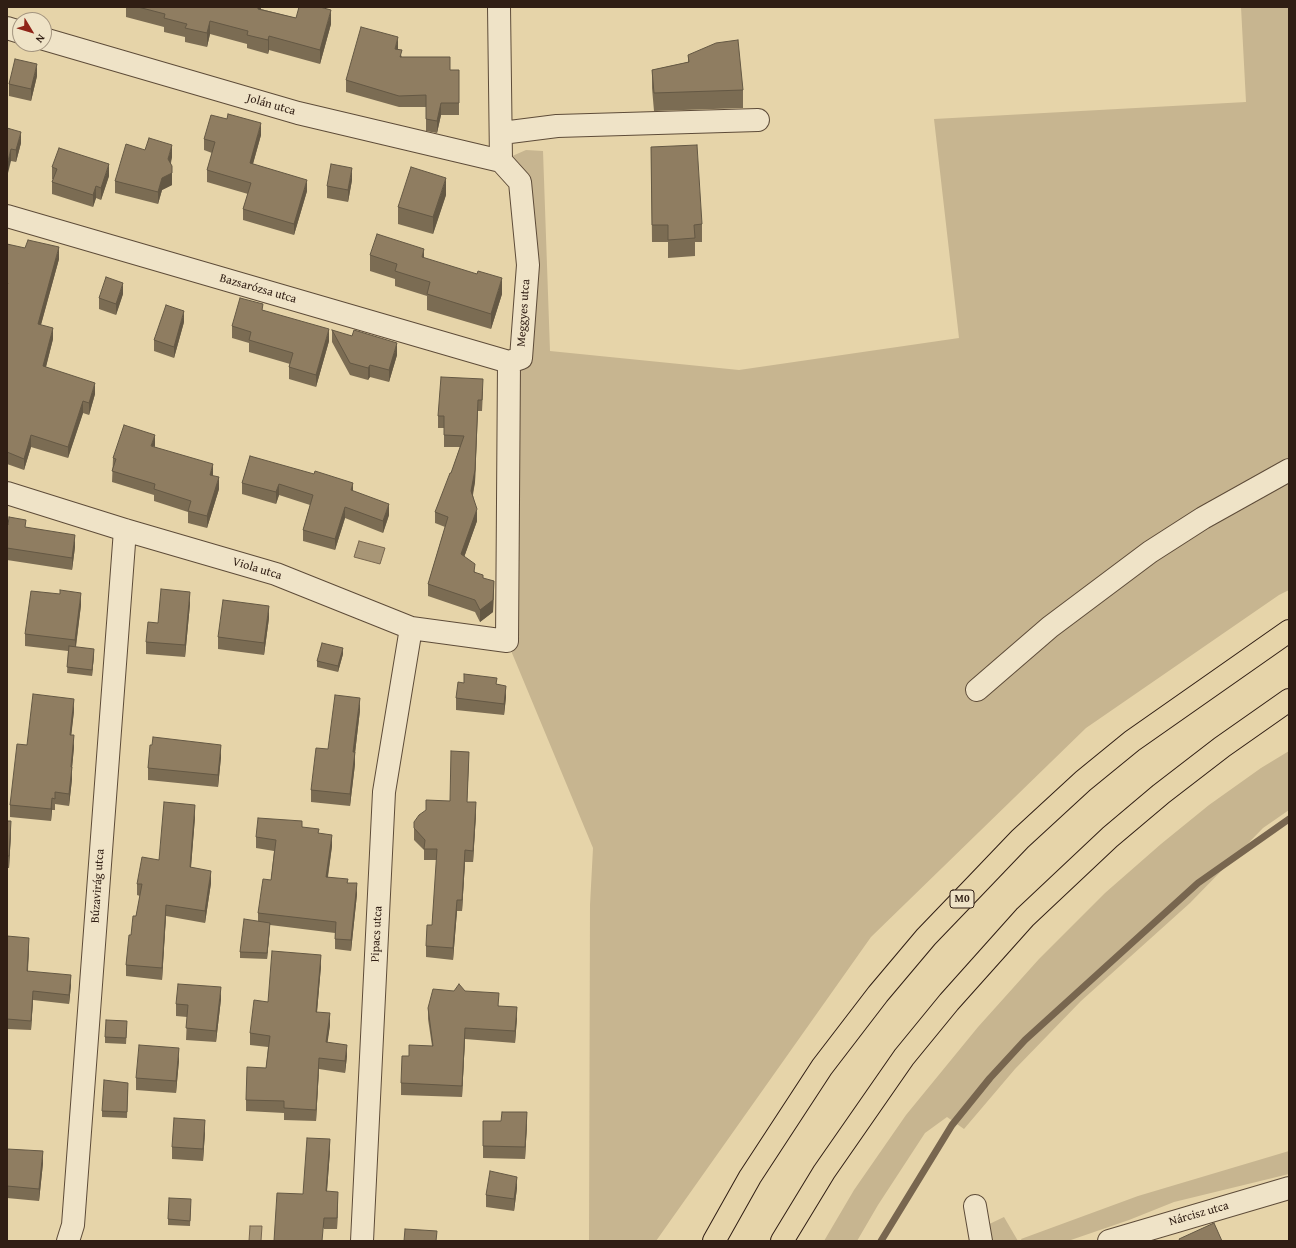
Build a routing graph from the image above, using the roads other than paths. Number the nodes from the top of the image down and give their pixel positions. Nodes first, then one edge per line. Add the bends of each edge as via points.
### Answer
1 (499, 7) edge
2 (52, 41) edge
3 (758, 120) dead end
4 (502, 133) junction
5 (501, 161) junction
6 (7, 216) edge
7 (509, 362) junction
8 (1289, 470) edge
9 (7, 493) edge
10 (125, 530) junction
11 (411, 628) junction
12 (1289, 631) edge
13 (507, 641) joint
14 (977, 690) dead end
15 (1289, 700) edge
16 (1289, 1188) edge
17 (976, 1206) dead end
18 (68, 1241) edge
19 (362, 1241) edge
20 (714, 1241) edge
21 (782, 1241) edge
22 (981, 1241) edge
23 (1109, 1241) edge

1 - 4 street
2 - 5 street, Jolán utca via 298,113
3 - 4 street via 557,126
4 - 5 street
5 - 7 street, Meggyes utca via 520,182 528,265 521,358
6 - 7 street, Bazsarózsa utca
7 - 13 street, Meggyes utca
8 - 14 street via 1210,514 1150,552 1050,627
9 - 10 street, Viola utca
10 - 11 street, Viola utca via 276,574
10 - 18 street, Búzavirág utca via 73,1225
11 - 13 street, Viola utca
11 - 19 street, Pipacs utca via 384,792
12 - 20 highway, M0 via 1132,741 1083,781 971,890 878,994 822,1067 750,1177
15 - 21 highway via 1161,794 1110,837 1025,917 904,1057 824,1172
16 - 23 street, Nárcisz utca
17 - 22 street

